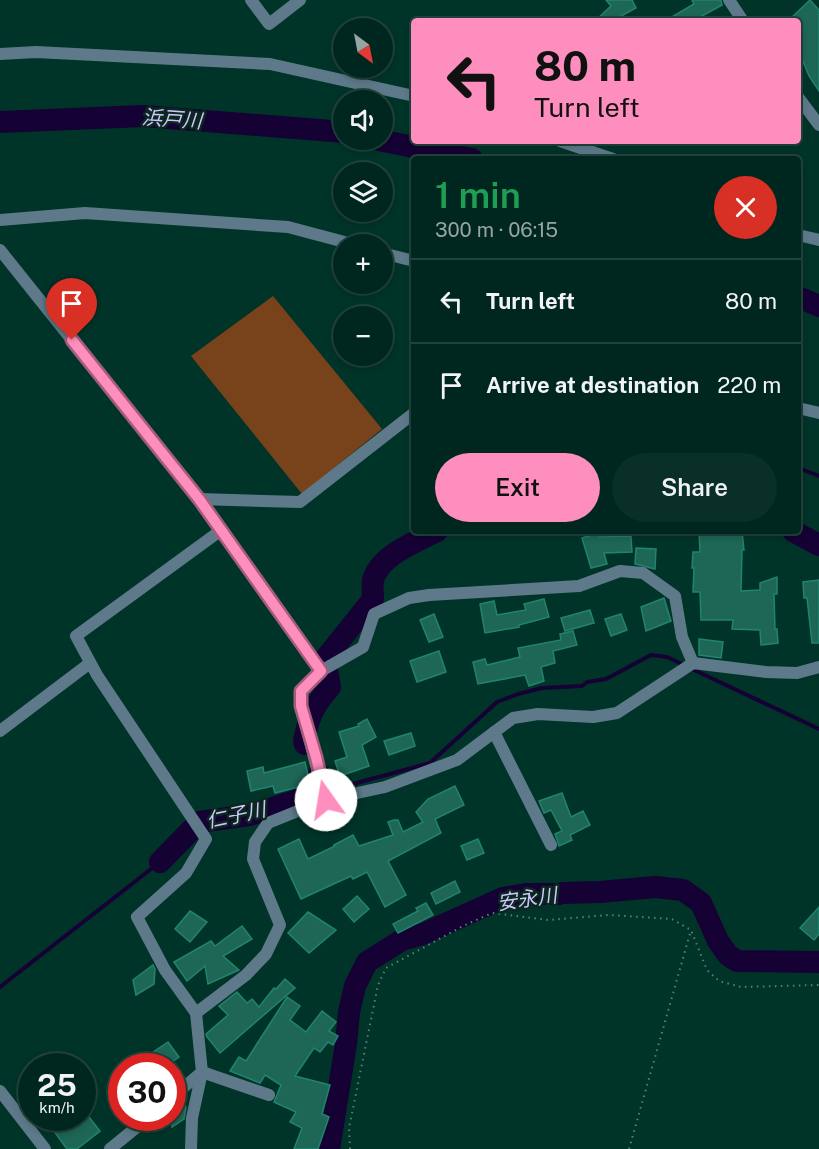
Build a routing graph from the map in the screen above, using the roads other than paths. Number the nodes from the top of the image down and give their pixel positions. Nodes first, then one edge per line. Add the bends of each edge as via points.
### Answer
1 (251, 0) edge
2 (300, 0) edge
3 (729, 0) edge
4 (741, 18) edge
5 (0, 54) edge
6 (411, 95) edge
7 (801, 101) edge
8 (819, 125) edge
9 (569, 144) edge
10 (604, 156) edge
11 (0, 220) edge
12 (801, 236) edge
13 (333, 239) edge
14 (819, 240) edge
15 (0, 250) edge
16 (393, 256) edge
17 (411, 260) edge
18 (801, 409) edge
19 (819, 413) edge
20 (411, 415) edge
21 (199, 499) junction
22 (220, 531) junction
23 (90, 663) junction
24 (693, 663) junction
25 (819, 667) edge
26 (321, 671) junction
27 (0, 731) edge
28 (494, 732) junction
29 (326, 800) junction
30 (551, 845) dead end
31 (196, 1013) junction
32 (202, 1072) junction
33 (186, 1085) edge
34 (0, 1091) edge
35 (269, 1095) dead end
36 (132, 1131) edge
37 (45, 1149) edge
38 (110, 1149) edge
39 (191, 1149) edge

1 - 2 street via 269,24
3 - 4 street
5 - 6 street via 36,52 270,63
7 - 8 street
9 - 10 street
11 - 13 street via 85,213 288,227
12 - 14 street
15 - 21 street
16 - 17 street
18 - 19 street
20 - 21 street via 300,502
21 - 22 street
22 - 23 street via 76,636
22 - 26 street
23 - 27 street
23 - 31 street via 206,839 186,873 137,917 165,970
24 - 25 street via 797,673
24 - 26 street via 682,637 675,596 643,573 620,571 579,586 409,598 374,614 363,647
24 - 28 street via 617,713 593,717 538,714 513,718
26 - 29 street via 301,691 301,706
28 - 29 street via 457,760 385,788
28 - 30 street
29 - 31 street via 268,823 255,842 253,859 280,924 266,954 246,975
31 - 32 street
32 - 33 street
32 - 35 street
32 - 39 street via 192,1118
34 - 37 street
36 - 38 street

